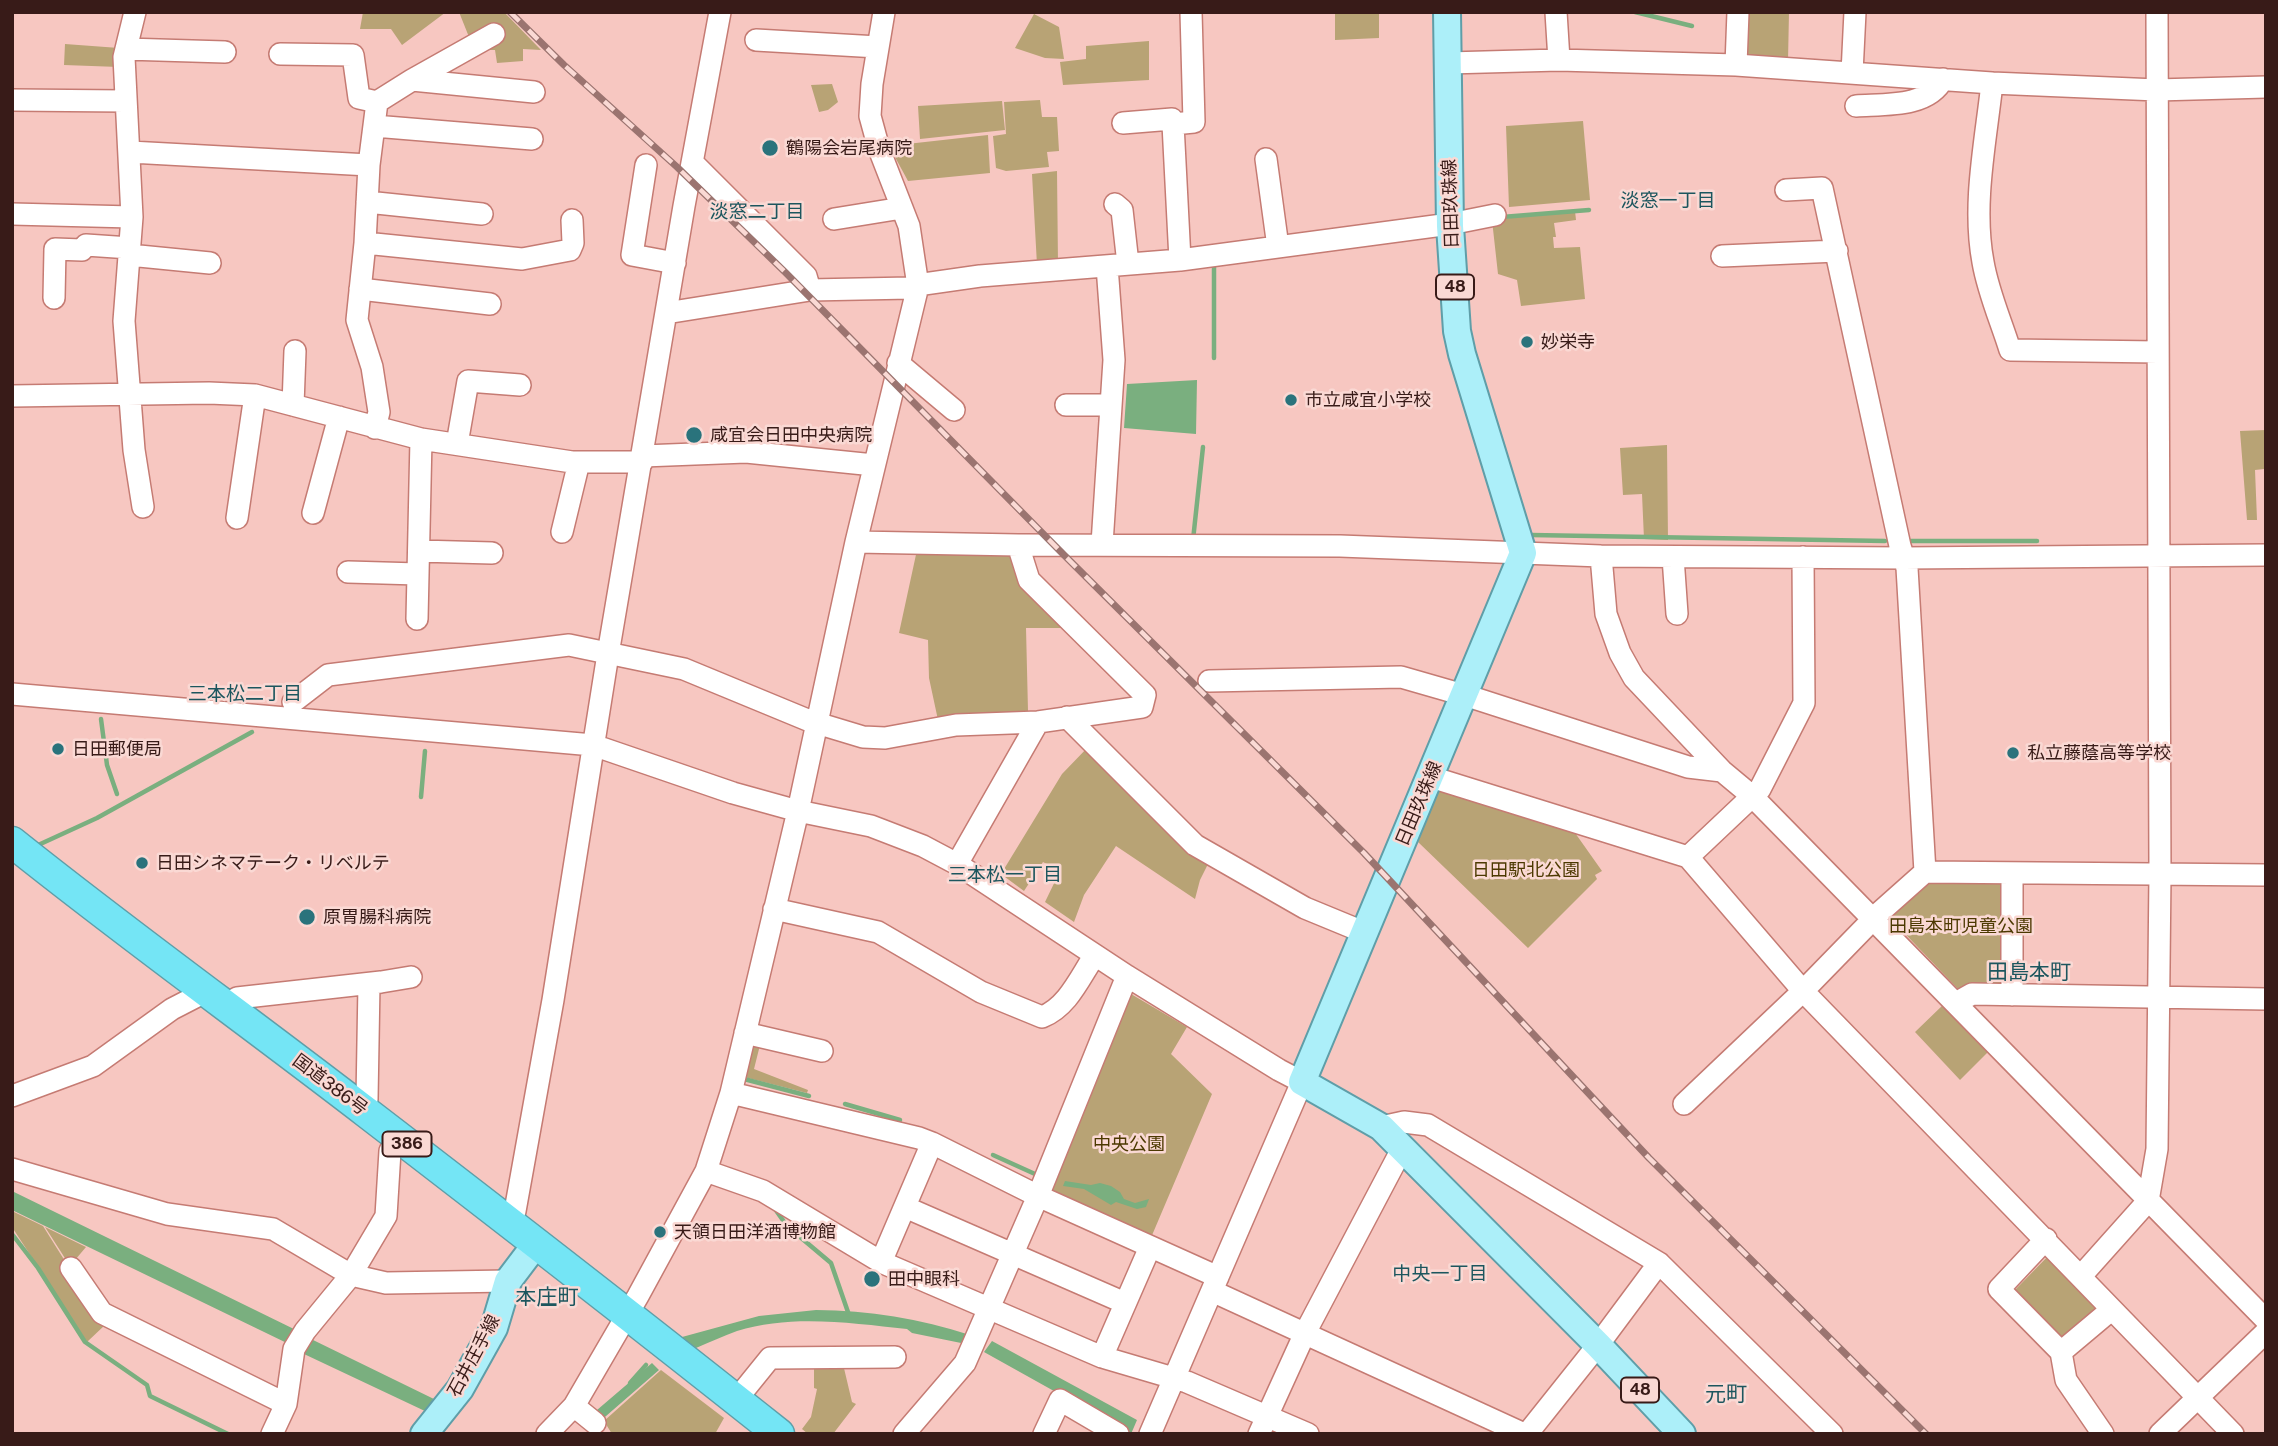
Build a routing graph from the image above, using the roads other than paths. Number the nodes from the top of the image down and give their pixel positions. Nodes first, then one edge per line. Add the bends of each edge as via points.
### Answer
1 (135, 12) edge
2 (720, 12) edge
3 (884, 12) edge
4 (1191, 12) edge
5 (1447, 12) edge
6 (1556, 12) edge
7 (1738, 12) edge
8 (1855, 12) edge
9 (2157, 12) edge
10 (494, 34) dead end
11 (756, 40) dead end
12 (878, 47) junction
13 (126, 49) junction
14 (225, 52) dead end
15 (281, 54) dead end
16 (1559, 60) junction
17 (1448, 63) junction
18 (1736, 65) junction
19 (1852, 73) junction
20 (1943, 79) junction
21 (412, 80) junction
22 (1992, 83) junction
23 (2266, 87) edge
24 (2157, 90) junction
25 (534, 92) dead end
26 (12, 100) edge
27 (125, 101) junction
28 (377, 102) junction
29 (1856, 106) dead end
30 (1123, 123) dead end
31 (1173, 124) junction
32 (374, 126) junction
33 (531, 139) dead end
34 (130, 152) junction
35 (1266, 159) dead end
36 (693, 163) junction
37 (369, 165) junction
38 (646, 165) dead end
39 (1786, 190) dead end
40 (367, 202) junction
41 (1115, 204) dead end
42 (902, 208) junction
43 (12, 214) edge
44 (482, 214) dead end
45 (1495, 215) dead end
46 (132, 217) junction
47 (834, 219) dead end
48 (572, 220) dead end
49 (1450, 224) junction
50 (365, 243) junction
51 (1278, 247) junction
52 (1837, 251) junction
53 (129, 252) junction
54 (1721, 256) dead end
55 (1180, 260) junction
56 (210, 263) dead end
57 (675, 263) junction
58 (1117, 265) junction
59 (918, 286) junction
60 (360, 289) junction
61 (810, 290) junction
62 (54, 298) dead end
63 (490, 304) dead end
64 (666, 313) junction
65 (295, 351) dead end
66 (2158, 352) junction
67 (898, 363) junction
68 (520, 386) dead end
69 (255, 395) junction
70 (128, 396) junction
71 (12, 397) edge
72 (293, 405) junction
73 (1066, 405) dead end
74 (1111, 405) junction
75 (954, 410) dead end
76 (340, 417) junction
77 (375, 428) junction
78 (421, 439) junction
79 (457, 444) junction
80 (642, 459) junction
81 (579, 462) junction
82 (874, 465) junction
83 (142, 507) dead end
84 (313, 513) dead end
85 (237, 518) dead end
86 (562, 532) dead end
87 (856, 542) junction
88 (1102, 544) junction
89 (1018, 545) junction
90 (419, 551) junction
91 (492, 553) dead end
92 (1522, 553) junction
93 (2266, 555) edge
94 (1601, 556) junction
95 (1673, 556) junction
96 (2158, 556) junction
97 (1803, 557) junction
98 (1905, 558) junction
99 (348, 572) dead end
100 (418, 574) junction
101 (1676, 614) dead end
102 (417, 619) dead end
103 (608, 654) junction
104 (1209, 681) dead end
105 (12, 694) edge
106 (1459, 694) junction
107 (293, 702) dead end
108 (1067, 717) junction
109 (1038, 722) junction
110 (817, 723) junction
111 (593, 745) junction
112 (1722, 771) junction
113 (1431, 777) junction
114 (1752, 796) junction
115 (798, 811) junction
116 (20, 849) edge
117 (1688, 857) junction
118 (957, 864) junction
119 (1925, 872) junction
120 (2012, 873) junction
121 (2160, 874) junction
122 (2266, 875) edge
123 (774, 909) junction
124 (1874, 919) junction
125 (1356, 929) junction
126 (1095, 955) junction
127 (1126, 976) junction
128 (411, 977) dead end
129 (369, 984) junction
130 (1803, 991) junction
131 (2012, 995) junction
132 (2159, 998) junction
133 (216, 999) junction
134 (2266, 999) edge
135 (1956, 1003) junction
136 (1325, 1027) junction
137 (745, 1032) junction
138 (822, 1051) dead end
139 (1302, 1082) junction
140 (731, 1093) junction
141 (12, 1096) edge
142 (1684, 1104) dead end
143 (365, 1111) junction
144 (1381, 1127) junction
145 (397, 1136) junction
146 (932, 1143) junction
147 (1402, 1149) junction
148 (12, 1169) edge
149 (706, 1171) junction
150 (1038, 1196) junction
151 (2148, 1201) junction
152 (905, 1207) junction
153 (510, 1224) junction
154 (2046, 1239) junction
155 (536, 1244) junction
156 (1150, 1247) junction
157 (1012, 1252) junction
158 (881, 1262) junction
159 (1659, 1263) junction
160 (71, 1268) dead end
161 (351, 1275) junction
162 (2081, 1276) junction
163 (508, 1281) junction
164 (1215, 1284) junction
165 (1125, 1303) junction
166 (989, 1309) junction
167 (2111, 1310) junction
168 (627, 1314) junction
169 (2266, 1320) edge
170 (2266, 1332) edge
171 (1305, 1333) junction
172 (1598, 1345) junction
173 (2061, 1352) junction
174 (895, 1357) dead end
175 (1102, 1357) junction
176 (1174, 1378) junction
177 (2197, 1397) junction
178 (736, 1400) junction
179 (286, 1404) junction
180 (572, 1419) edge
181 (1263, 1425) edge
182 (272, 1434) edge
183 (424, 1434) edge
184 (439, 1434) edge
185 (779, 1434) edge
186 (904, 1434) edge
187 (1044, 1434) edge
188 (1118, 1434) edge
189 (1150, 1434) edge
190 (1308, 1434) edge
191 (1526, 1434) edge
192 (1682, 1434) edge
193 (1832, 1434) edge
194 (2103, 1434) edge
195 (2160, 1434) edge
196 (2233, 1434) edge

1 - 13 street
2 - 36 street
3 - 12 street
4 - 31 street via 1194,122
5 - 17 main road, 日田玖珠線 / 48
6 - 16 street
7 - 18 street
8 - 19 street
9 - 24 street
10 - 21 street
11 - 12 street
12 - 42 street via 870,116
13 - 14 street
13 - 27 street
15 - 28 street via 353,55 359,99
16 - 17 street
16 - 18 street
17 - 49 main road, 日田玖珠線 / 48
18 - 19 street
19 - 20 street
20 - 22 street
20 - 29 street via 1936,90 1913,100
21 - 25 street
21 - 28 street
22 - 24 street
22 - 66 street via 1980,199 1981,252 2010,350
23 - 24 street
24 - 66 street
26 - 27 street
27 - 34 street
28 - 32 street
30 - 31 street via 1172,119
31 - 55 street
32 - 33 street
32 - 37 street
34 - 37 street
34 - 46 street
35 - 51 street
36 - 57 street
36 - 61 street via 806,276
37 - 40 street
38 - 57 street via 632,255
39 - 52 street via 1822,188
40 - 44 street
40 - 50 street
41 - 58 street via 1122,210
42 - 47 street
42 - 59 street
43 - 46 street
45 - 49 street
46 - 53 street
48 - 50 street via 570,250 522,259 439,243
49 - 51 street
49 - 92 main road, 日田玖珠線 / 48 via 1462,354
50 - 60 street
51 - 55 street
52 - 54 street
52 - 98 street
53 - 56 street
53 - 62 street via 86,246 82,250 55,249
53 - 70 street via 124,321
55 - 58 street
57 - 64 street
58 - 59 street
58 - 74 street
59 - 61 street
59 - 67 street
60 - 63 street
60 - 77 street via 357,320 374,378 379,412
61 - 64 street
64 - 80 street
65 - 72 street
66 - 96 street
67 - 75 street
67 - 82 street
68 - 79 street via 468,381
69 - 70 street
69 - 72 street
69 - 85 street
70 - 71 street
70 - 83 street
72 - 76 street
73 - 74 street
74 - 88 street
76 - 77 street
76 - 84 street
77 - 78 street
78 - 79 street
78 - 90 street
79 - 81 street
80 - 81 street
80 - 82 street via 746,452
80 - 103 street
81 - 86 street
82 - 87 street
87 - 89 street
87 - 110 street
88 - 89 street
88 - 92 street
89 - 108 street via 1029,580 1145,695 1142,707
90 - 91 street
90 - 100 street
92 - 94 street
92 - 106 main road, 日田玖珠線
93 - 96 street
94 - 95 street
94 - 112 street via 1606,614 1634,678
95 - 97 street
95 - 101 street
96 - 98 street
96 - 121 street
97 - 98 street
97 - 114 street via 1804,703 1760,789
98 - 119 street
99 - 100 street
100 - 102 street
103 - 107 street via 569,645 328,675
103 - 110 street via 684,669
103 - 111 street
104 - 106 street via 1401,677
105 - 111 street
106 - 112 street via 1688,767
106 - 113 main road, 日田玖珠線
106 - 125 street
108 - 109 street
108 - 125 street via 1195,845 1305,908
109 - 110 street via 956,725 886,738 863,737
109 - 118 street
110 - 115 street
111 - 115 street
111 - 153 street via 534,1113
112 - 114 street
113 - 117 street
113 - 136 main road, 日田玖珠線
114 - 117 street
114 - 124 street
115 - 118 street via 871,826
115 - 123 street
116 - 133 highway, 国道386号 / 386
117 - 130 street
118 - 126 street
119 - 120 street
119 - 124 street
120 - 121 street
120 - 131 street
121 - 122 street
121 - 132 street
123 - 126 street via 878,932 981,992 1042,1017 1065,1002
123 - 137 street
124 - 130 street
124 - 135 street
125 - 136 street via 1322,1011
126 - 127 street
127 - 139 street
127 - 150 street
128 - 129 street
129 - 133 street
129 - 143 street
130 - 142 street
130 - 154 street
131 - 132 street
131 - 135 street via 1972,995
132 - 134 street
132 - 151 street via 2157,1149
133 - 141 street via 172,1009 93,1066
133 - 143 highway, 国道386号 / 386
135 - 151 street
136 - 139 main road, 日田玖珠線
137 - 138 street
137 - 140 street
139 - 144 main road, 48
139 - 164 street
140 - 146 street
140 - 149 street
143 - 145 highway, 国道386号 / 386
144 - 147 main road, 48
144 - 159 street via 1404,1122 1428,1125
145 - 153 highway, 国道386号 / 386
145 - 161 street via 390,1151 386,1216
146 - 150 street
146 - 152 street
147 - 171 street
147 - 172 main road, 48
148 - 161 street via 167,1214 273,1229
149 - 158 street via 763,1191
149 - 168 street
150 - 156 street
150 - 157 street
151 - 162 street
151 - 169 street
152 - 157 street
152 - 158 street
153 - 155 highway, 国道386号 / 386
154 - 162 street
154 - 173 street via 1999,1289
155 - 163 main road, 石井庄手線
155 - 168 highway, 国道386号 / 386
155 - 184 main road, 石井庄手線 via 506,1333 472,1394
156 - 164 street
156 - 165 street
157 - 165 street
157 - 166 street
158 - 166 street
159 - 172 street
159 - 193 street
160 - 179 street via 102,1313
161 - 163 street via 386,1283
161 - 179 street via 300,1340
162 - 167 street
163 - 183 main road, 石井庄手線 via 494,1328 460,1389
164 - 171 street
164 - 176 street
165 - 175 street
166 - 175 street
166 - 186 street via 965,1363
167 - 173 street
167 - 177 street
168 - 178 highway, 国道386号 / 386
168 - 180 street
170 - 177 street
171 - 181 street
171 - 191 street
172 - 191 street
172 - 192 main road, 48
173 - 194 street via 2066,1380
174 - 178 street via 770,1358
175 - 176 street
176 - 181 street
176 - 189 street
177 - 195 street
177 - 196 street
178 - 185 highway, 国道386号 / 386
179 - 182 street
181 - 190 street
187 - 188 street via 1059,1400

